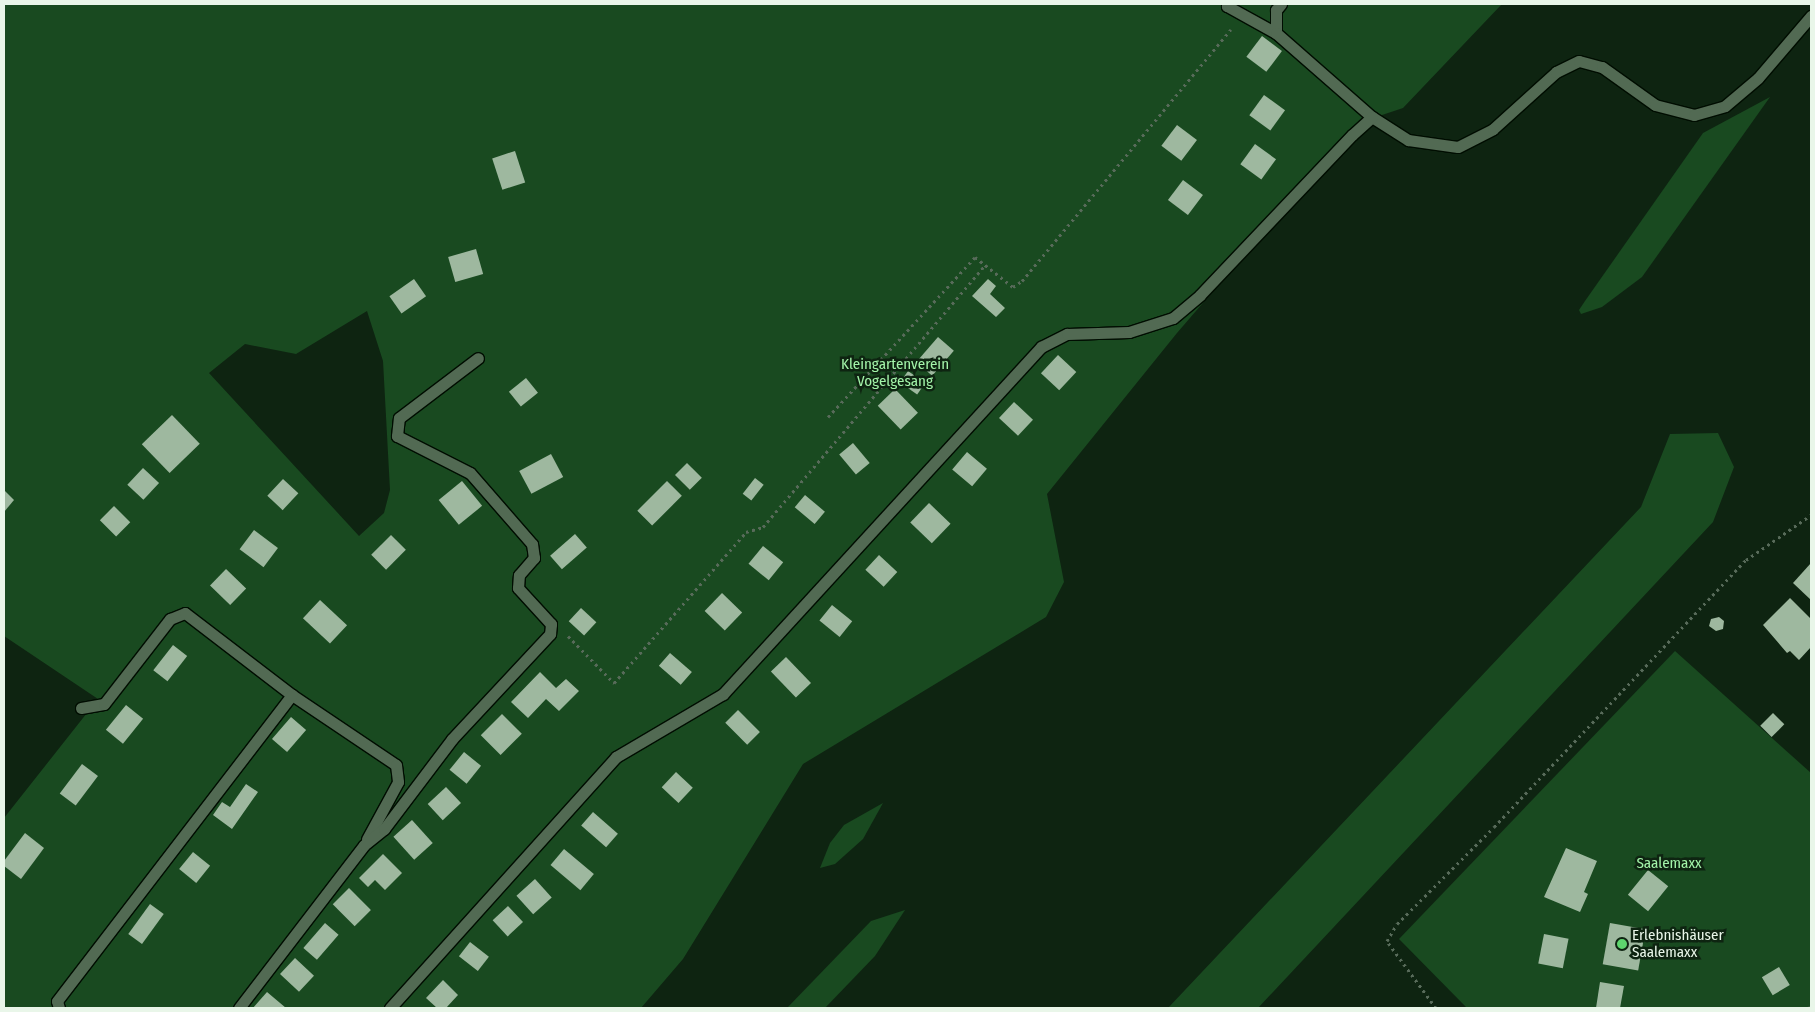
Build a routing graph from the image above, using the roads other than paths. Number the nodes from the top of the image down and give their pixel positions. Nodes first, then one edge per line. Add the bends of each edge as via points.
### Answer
1 (1229, 4) edge
2 (1281, 4) edge
3 (1811, 16) edge
4 (1276, 33) junction
5 (1372, 117) junction
6 (478, 358) dead end
7 (292, 695) junction
8 (81, 708) dead end
9 (364, 845) junction
10 (59, 1008) edge
11 (239, 1008) edge
12 (390, 1008) edge

1 - 4 lane via 1227,6
2 - 4 lane via 1276,10
3 - 5 lane via 1758,78 1725,106 1694,115 1655,105 1602,67 1579,61 1556,72 1493,129 1458,147 1408,140
4 - 5 lane
5 - 12 lane via 1200,296 1174,318 1129,332 1068,334 1042,347 723,694 616,757
6 - 9 lane via 399,418 397,436 470,473 532,544 534,558 519,575 518,588 551,624 550,634 452,739 384,829
7 - 8 lane via 185,613 170,619 104,704
7 - 9 lane via 396,765 398,782
7 - 10 lane via 57,1001
9 - 11 lane

